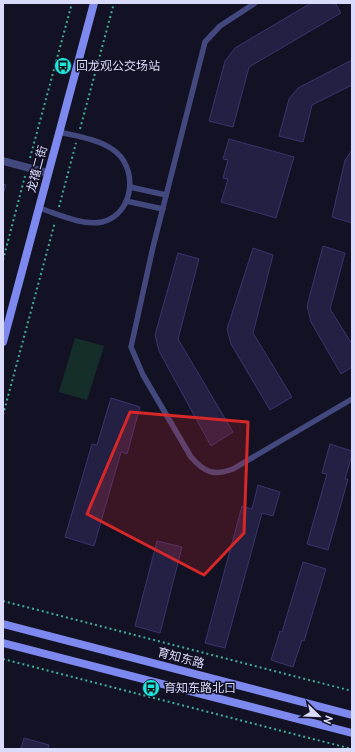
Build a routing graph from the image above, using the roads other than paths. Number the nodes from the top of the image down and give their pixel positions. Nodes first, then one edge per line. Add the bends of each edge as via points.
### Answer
1 (94, 3) edge
2 (254, 3) edge
3 (60, 132) junction
4 (3, 161) edge
5 (48, 173) junction
6 (130, 188) junction
7 (166, 195) junction
8 (126, 201) junction
9 (39, 208) junction
10 (163, 209) junction
11 (3, 342) edge
12 (352, 399) edge
13 (3, 624) edge
14 (3, 643) edge
15 (352, 715) edge
16 (352, 732) edge

1 - 3 main road, 龙禧二街
2 - 7 lane via 220,26 205,42
3 - 5 main road, 龙禧二街
3 - 6 lane via 105,145 118,153 127,166
4 - 5 street
5 - 9 main road, 龙禧二街
6 - 7 lane
6 - 8 lane
7 - 10 lane
8 - 9 lane via 116,215 100,222 85,222
8 - 10 lane
9 - 11 main road, 龙禧二街
10 - 12 lane via 131,348 143,375 191,458 199,467 207,472 222,473 233,469
13 - 15 main road, 育知东路
14 - 16 main road

